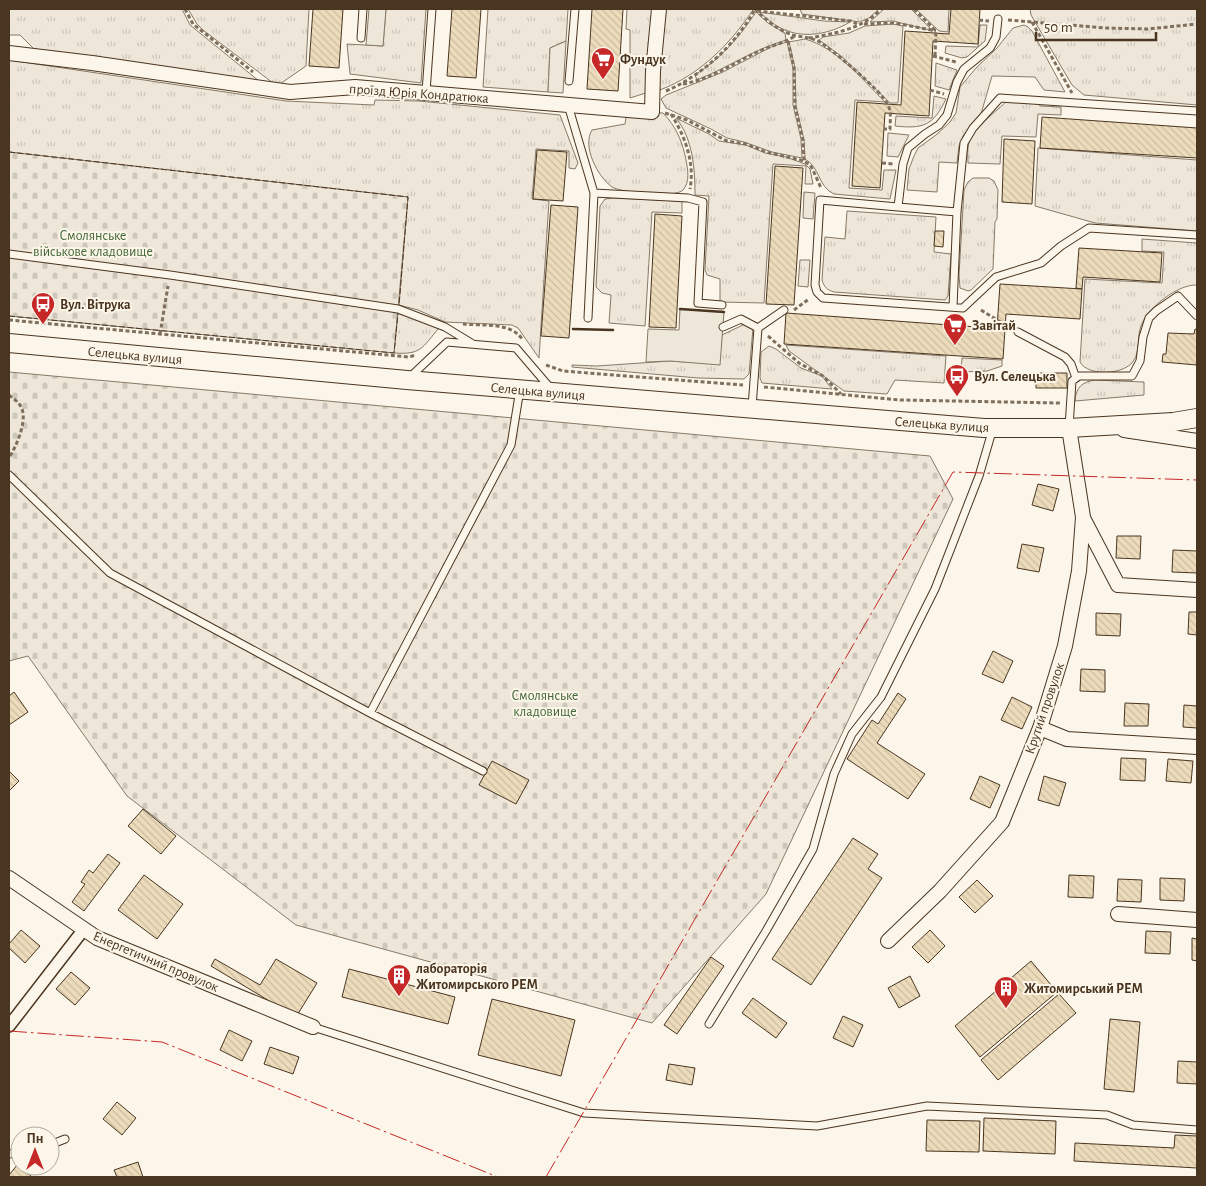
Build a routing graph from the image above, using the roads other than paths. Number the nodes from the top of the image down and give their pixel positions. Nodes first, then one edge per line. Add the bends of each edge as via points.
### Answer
1 (363, 9) edge
2 (432, 9) edge
3 (574, 9) edge
4 (659, 9) edge
5 (998, 19) road end
6 (361, 38) dead end
7 (9, 53) edge
8 (569, 80) dead end
9 (426, 92) junction
10 (568, 105) junction
11 (1197, 111) edge
12 (594, 193) junction
13 (898, 207) junction
14 (958, 212) junction
15 (1197, 235) edge
16 (9, 254) edge
17 (722, 305) dead end
18 (953, 307) junction
19 (784, 310) road end
20 (1197, 316) edge
21 (588, 318) dead end
22 (723, 327) dead end
23 (758, 328) junction
24 (1018, 332) road end
25 (9, 343) edge
26 (472, 344) junction
27 (1076, 378) junction
28 (407, 380) junction
29 (520, 389) junction
30 (554, 392) junction
31 (752, 409) junction
32 (1197, 418) edge
33 (993, 428) junction
34 (1069, 428) junction
35 (1197, 441) edge
36 (9, 475) edge
37 (1083, 517) junction
38 (1197, 590) edge
39 (370, 713) junction
40 (1040, 728) junction
41 (1197, 747) edge
42 (484, 771) dead end
43 (9, 878) edge
44 (1118, 914) dead end
45 (1197, 920) edge
46 (84, 929) junction
47 (888, 941) dead end
48 (709, 1024) dead end
49 (9, 1026) edge
50 (313, 1027) joint
51 (1197, 1130) edge
52 (64, 1139) dead end
53 (60, 1141) edge

1 - 6 lane
2 - 9 lane
3 - 8 lane
4 - 10 street, проїзд Юрія Кондратюка via 652,112
5 - 13 lane via 996,37 990,48 966,66 943,121 908,148
7 - 9 street, проїзд Юрія Кондратюка via 290,92 355,87
9 - 10 street, проїзд Юрія Кондратюка
10 - 12 lane
11 - 14 lane via 1000,98 964,143
12 - 17 lane via 688,198 703,202 698,303
12 - 21 lane
13 - 14 lane
13 - 18 lane via 820,200 816,292 823,298
14 - 18 lane
15 - 18 lane via 1090,228 1041,263 996,277 963,308
16 - 26 lane via 398,309 445,326
19 - 23 lane
20 - 27 lane via 1178,296 1149,318 1140,361 1132,376
22 - 23 lane via 741,319
23 - 31 lane
24 - 27 lane via 1065,357
25 - 28 street, Селецька вулиця
26 - 28 lane via 447,342
26 - 30 lane via 516,348
27 - 34 lane via 1072,381
28 - 29 street, Селецька вулиця
29 - 30 street, Селецька вулиця
29 - 39 lane via 511,445
30 - 31 street, Селецька вулиця
31 - 33 street, Селецька вулиця
32 - 34 street, Селецька вулиця
33 - 34 street, Селецька вулиця
33 - 48 lane via 979,476 935,589 881,697 852,734 834,774 813,849
34 - 35 street, Селецька вулиця via 1114,429
34 - 37 street, Крутий провулок
36 - 39 lane via 110,573
37 - 38 street via 1118,585
37 - 40 street, Крутий провулок via 1079,571 1065,646
39 - 42 lane
40 - 41 street via 1067,739
40 - 47 street, Крутий провулок via 1002,822 940,891
43 - 46 street, Енергетичний провулок
44 - 45 street
46 - 49 street
46 - 50 street, Енергетичний провулок via 97,938
50 - 51 lane via 584,1113 816,1126 927,1106 1107,1115 1133,1125
52 - 53 lane

